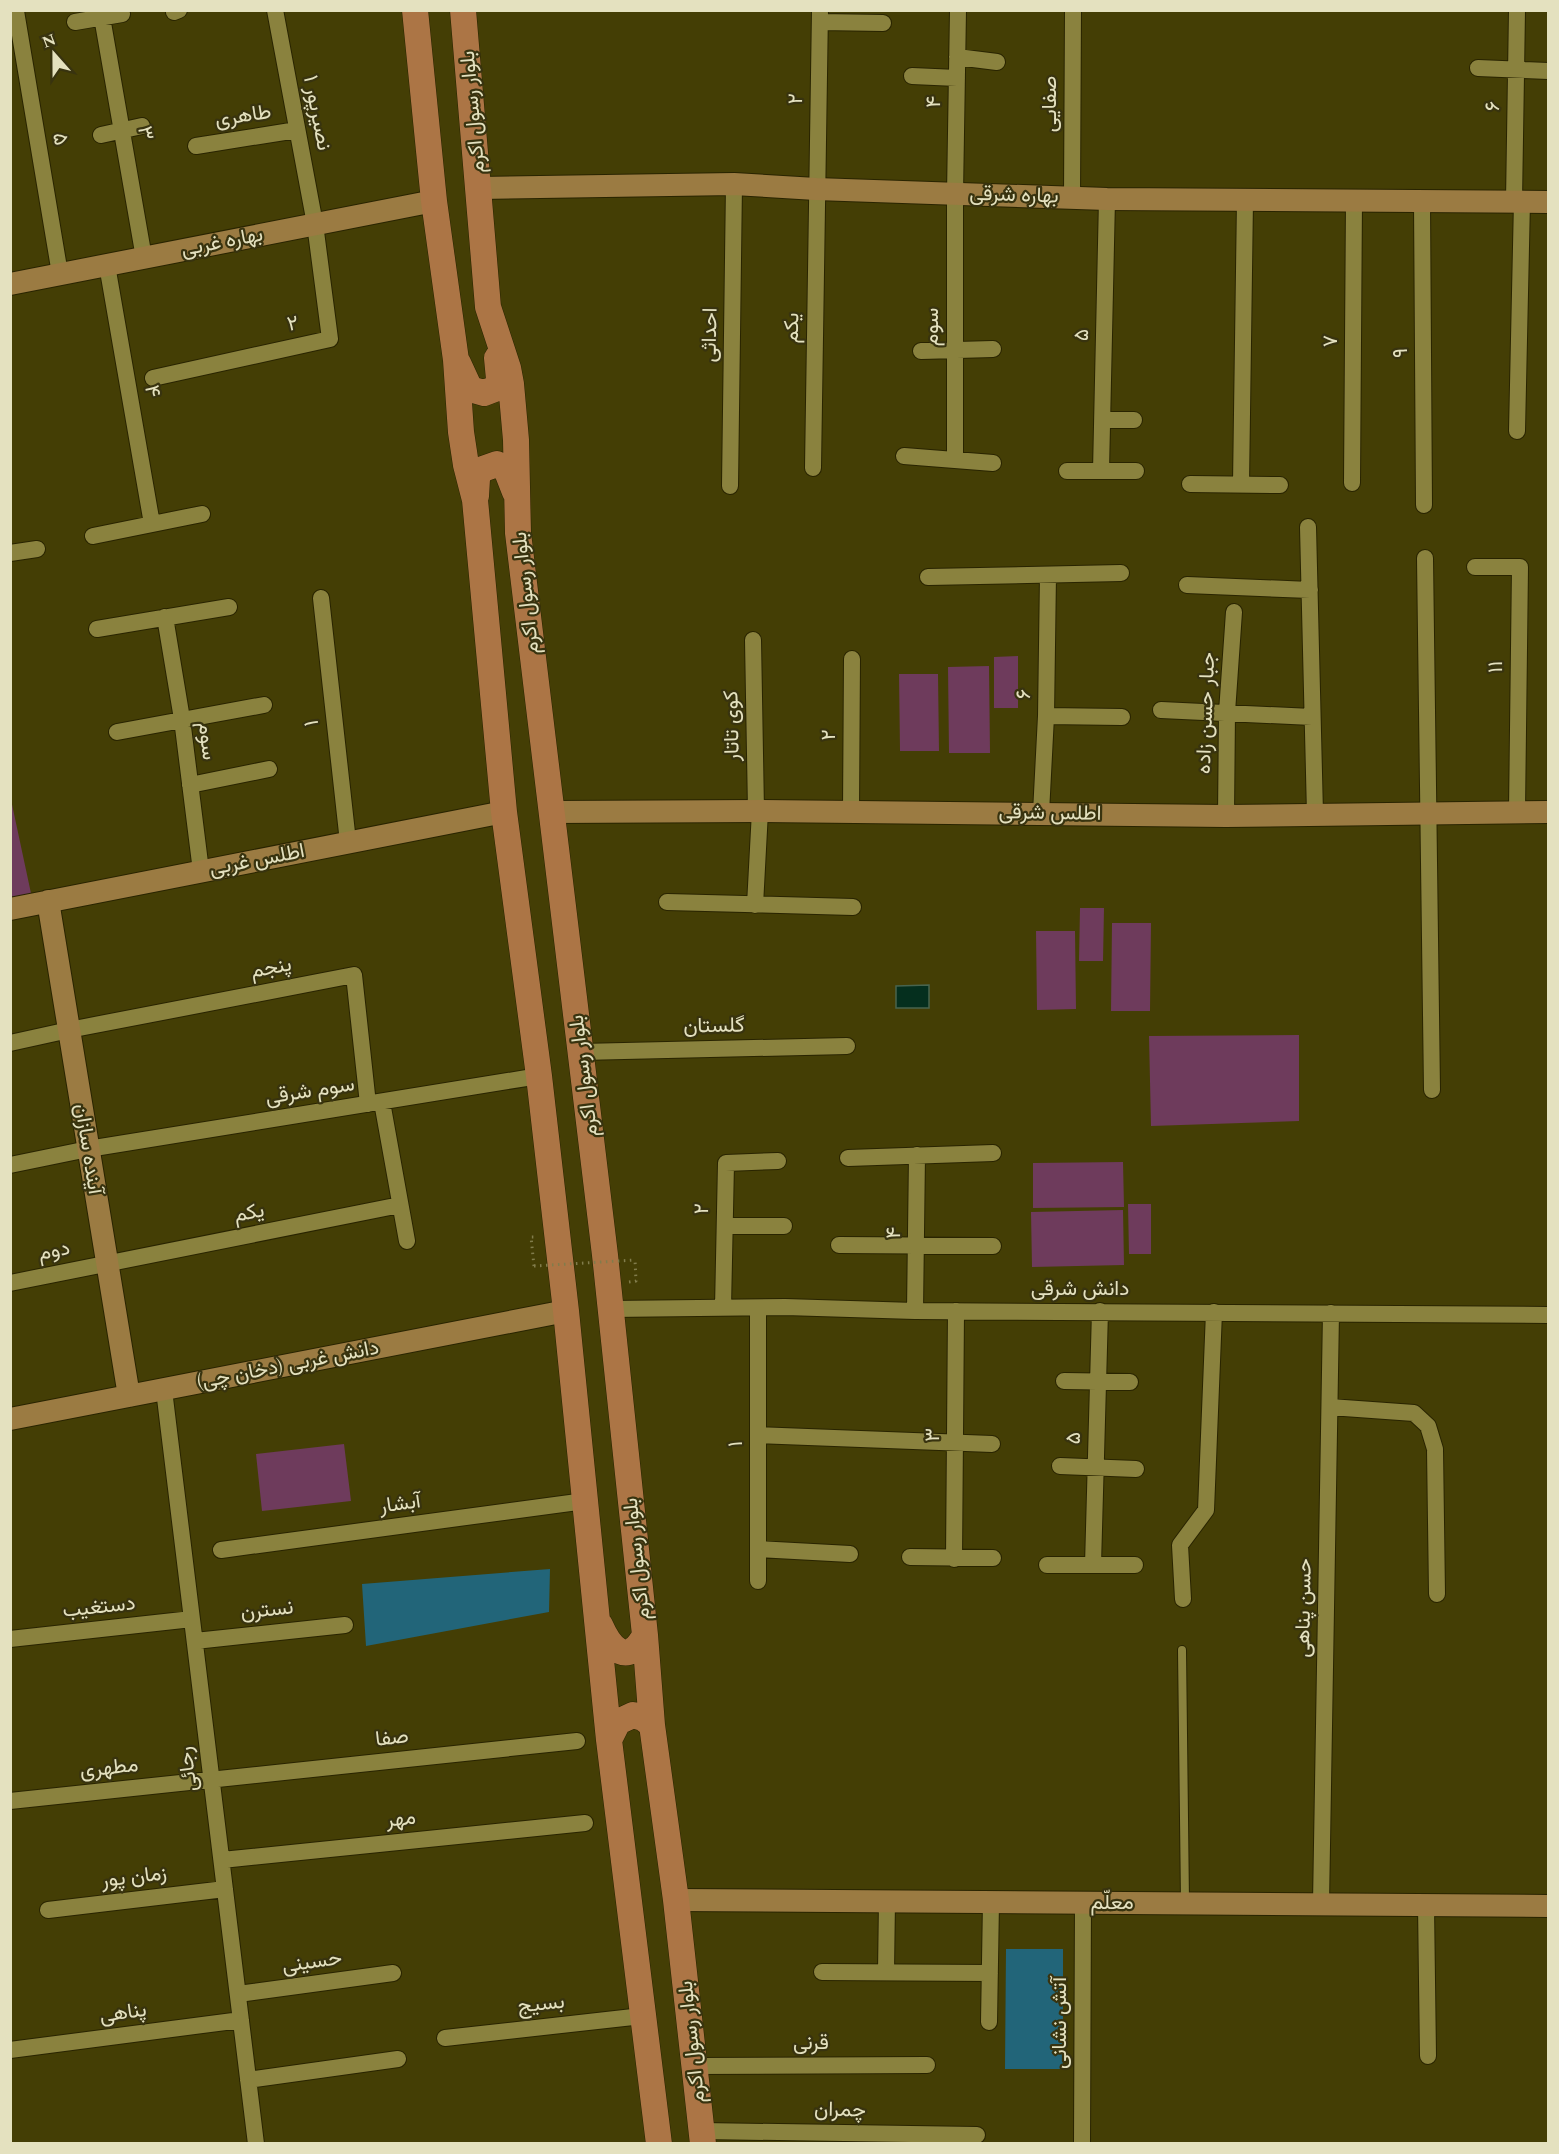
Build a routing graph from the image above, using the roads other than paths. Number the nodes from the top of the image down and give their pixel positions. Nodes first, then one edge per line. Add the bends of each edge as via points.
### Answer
1 (275, 10) edge
2 (415, 10) edge
3 (463, 10) edge
4 (958, 10) edge
5 (1073, 10) edge
6 (1517, 10) edge
7 (16, 11) edge
8 (122, 14) dead end
9 (820, 16) edge
10 (102, 17) junction
11 (75, 22) dead end
12 (883, 23) dead end
13 (957, 57) junction
14 (997, 62) dead end
15 (1478, 68) dead end
16 (1516, 70) junction
17 (1548, 71) edge
18 (912, 76) dead end
19 (957, 78) junction
20 (142, 126) dead end
21 (122, 130) junction
22 (297, 130) junction
23 (101, 135) dead end
24 (196, 146) dead end
25 (734, 184) junction
26 (479, 188) junction
27 (816, 189) junction
28 (955, 194) junction
29 (1072, 197) junction
30 (1107, 199) junction
31 (1245, 200) junction
32 (434, 201) junction
33 (1354, 201) junction
34 (1422, 201) junction
35 (1518, 201) junction
36 (1548, 201) edge
37 (315, 224) junction
38 (144, 258) junction
39 (107, 265) junction
40 (60, 274) junction
41 (10, 284) edge
42 (497, 337) junction
43 (993, 349) dead end
44 (954, 350) junction
45 (921, 351) dead end
46 (456, 360) junction
47 (153, 378) dead end
48 (1102, 420) junction
49 (1134, 420) dead end
50 (1517, 431) dead end
51 (903, 456) dead end
52 (955, 460) junction
53 (993, 464) dead end
54 (813, 468) dead end
55 (1067, 471) dead end
56 (1101, 471) junction
57 (1136, 471) dead end
58 (1352, 483) dead end
59 (1190, 484) dead end
60 (1241, 484) junction
61 (1280, 485) dead end
62 (730, 486) dead end
63 (476, 500) junction
64 (518, 501) junction
65 (1424, 505) dead end
66 (202, 514) dead end
67 (152, 524) junction
68 (1308, 527) dead end
69 (93, 536) dead end
70 (37, 549) dead end
71 (10, 553) edge
72 (1425, 558) dead end
73 (1475, 567) dead end
74 (1121, 573) dead end
75 (1048, 575) junction
76 (928, 577) dead end
77 (1187, 585) dead end
78 (1310, 590) junction
79 (321, 598) dead end
80 (229, 607) dead end
81 (1234, 612) dead end
82 (165, 617) junction
83 (97, 629) dead end
84 (753, 640) dead end
85 (852, 659) dead end
86 (264, 705) dead end
87 (1161, 710) dead end
88 (1227, 712) junction
89 (1047, 716) junction
90 (1122, 717) dead end
91 (1312, 717) junction
92 (182, 719) junction
93 (117, 732) dead end
94 (269, 768) dead end
95 (190, 785) junction
96 (758, 811) junction
97 (504, 812) junction
98 (552, 812) junction
99 (851, 812) junction
100 (1517, 812) junction
101 (1548, 812) edge
102 (1041, 813) junction
103 (1315, 814) junction
104 (1429, 814) junction
105 (1226, 816) junction
106 (348, 842) junction
107 (201, 871) junction
108 (48, 901) junction
109 (667, 902) dead end
110 (755, 904) junction
111 (853, 907) dead end
112 (10, 909) edge
113 (69, 1030) junction
114 (10, 1043) edge
115 (847, 1046) dead end
116 (581, 1052) junction
117 (539, 1076) junction
118 (1432, 1090) dead end
119 (375, 1103) junction
120 (88, 1149) junction
121 (993, 1153) dead end
122 (918, 1155) junction
123 (848, 1158) dead end
124 (778, 1161) dead end
125 (10, 1165) edge
126 (400, 1205) junction
127 (725, 1226) junction
128 (784, 1226) dead end
129 (407, 1241) dead end
130 (916, 1244) junction
131 (839, 1245) dead end
132 (993, 1246) dead end
133 (107, 1264) junction
134 (10, 1283) edge
135 (723, 1308) junction
136 (758, 1308) junction
137 (611, 1309) junction
138 (566, 1311) junction
139 (915, 1311) junction
140 (956, 1311) junction
141 (1100, 1311) junction
142 (1214, 1312) junction
143 (1331, 1313) junction
144 (1548, 1315) edge
145 (1064, 1381) dead end
146 (1098, 1381) junction
147 (1130, 1382) dead end
148 (164, 1390) junction
149 (129, 1396) junction
150 (1330, 1407) junction
151 (10, 1419) edge
152 (758, 1435) junction
153 (955, 1444) junction
154 (992, 1444) dead end
155 (1060, 1466) dead end
156 (1096, 1467) junction
157 (1136, 1469) dead end
158 (585, 1501) junction
159 (758, 1549) junction
160 (220, 1550) dead end
161 (850, 1554) dead end
162 (909, 1557) dead end
163 (993, 1558) dead end
164 (954, 1559) junction
165 (1047, 1565) dead end
166 (1093, 1565) junction
167 (1135, 1565) dead end
168 (758, 1581) dead end
169 (1437, 1594) dead end
170 (1183, 1599) dead end
171 (192, 1619) junction
172 (598, 1623) junction
173 (345, 1625) dead end
174 (645, 1635) junction
175 (10, 1639) edge
176 (195, 1641) junction
177 (1182, 1650) dead end
178 (652, 1725) junction
179 (609, 1740) junction
180 (577, 1741) dead end
181 (212, 1780) junction
182 (10, 1801) edge
183 (585, 1823) dead end
184 (222, 1860) junction
185 (225, 1888) junction
186 (676, 1900) junction
187 (887, 1901) junction
188 (991, 1902) junction
189 (1083, 1902) junction
190 (1185, 1903) junction
191 (1321, 1904) junction
192 (1426, 1905) junction
193 (1548, 1906) edge
194 (48, 1910) dead end
195 (822, 1972) dead end
196 (886, 1972) junction
197 (990, 1972) junction
198 (393, 1973) dead end
199 (238, 1994) junction
200 (642, 2016) junction
201 (241, 2020) junction
202 (989, 2022) dead end
203 (445, 2038) dead end
204 (10, 2050) edge
205 (1428, 2056) dead end
206 (398, 2059) dead end
207 (927, 2064) dead end
208 (695, 2067) junction
209 (249, 2080) junction
210 (977, 2135) dead end
211 (703, 2137) edge
212 (256, 2144) edge
213 (658, 2144) edge
214 (1083, 2144) edge

1 - 22 street, نصیرپور ۱
2 - 32 main road, بلوار رسول اکرم
3 - 26 main road, بلوار رسول اکرم
4 - 13 street, ۴
5 - 29 street, صفایی
6 - 16 street, ۶
7 - 40 street, ۵
8 - 10 street
9 - 12 street
9 - 27 street, ۲
10 - 11 street
10 - 21 street, ۳
13 - 14 street
13 - 19 street, ۴
15 - 16 street
16 - 17 street
16 - 35 street, ۶
18 - 19 street
19 - 28 street, ۴
20 - 21 street
21 - 23 street
21 - 38 street, ۳
22 - 24 street, طاهری
22 - 37 street, نصیرپور ۱
25 - 26 street, بهاره شرقی
25 - 27 street, بهاره شرقی
25 - 62 street, احداثی
26 - 42 main road, بلوار رسول اکرم via 488,307
27 - 28 street, بهاره شرقی
27 - 54 street, یکم
28 - 29 street, بهاره شرقی
28 - 44 street, سوم
29 - 30 street, بهاره شرقی
30 - 31 street, بهاره شرقی
30 - 48 street, ۵
31 - 33 street, بهاره شرقی
31 - 60 street
32 - 37 street, بهاره غربی
32 - 46 main road, بلوار رسول اکرم
33 - 34 street, بهاره شرقی
33 - 58 street, ۷
34 - 35 street, بهاره شرقی
34 - 65 street, ۹
35 - 36 street, بهاره شرقی
35 - 50 street, ۶
37 - 38 street, بهاره غربی
37 - 47 street, ۲ via 330,339
38 - 39 street, بهاره غربی
39 - 40 street, بهاره غربی
39 - 67 street, ۴
40 - 41 street, بهاره غربی
42 - 46 main road via 496,388 484,393 470,388
42 - 64 main road, بلوار رسول اکرم via 511,384
43 - 44 street
44 - 45 street
44 - 52 street, سوم
46 - 63 main road, بلوار رسول اکرم via 461,432
48 - 49 street
48 - 56 street, ۵
51 - 52 street
52 - 53 street
55 - 56 street
56 - 57 street
59 - 60 street
60 - 61 street
63 - 64 main road via 480,470 497,464 506,469
63 - 97 main road, بلوار رسول اکرم
64 - 98 main road, بلوار رسول اکرم via 518,533
66 - 67 street
67 - 69 street
68 - 78 street
70 - 71 street
72 - 104 street
73 - 100 street, ۱۱ via 1520,567
74 - 75 street
75 - 76 street
75 - 89 street, ۶
77 - 78 street
78 - 91 street
79 - 106 street, ۱
80 - 82 street
81 - 88 street, جبار حسن زاده
82 - 83 street
82 - 92 street, سوم
84 - 96 street, کوی تاتار
85 - 99 street, ۲
86 - 92 street
87 - 88 street
88 - 91 street
88 - 105 street, جبار حسن زاده
89 - 90 street
89 - 102 street, ۶
91 - 103 street
92 - 93 street
92 - 95 street, سوم
94 - 95 street
95 - 107 street, سوم
96 - 98 street, اطلس شرقی
96 - 99 street, اطلس شرقی
96 - 110 street, کوی تاتار
97 - 106 street, اطلس غربی
97 - 117 main road, بلوار رسول اکرم
98 - 116 main road, بلوار رسول اکرم
99 - 102 street, اطلس شرقی
100 - 101 street, اطلس شرقی
100 - 104 street, اطلس شرقی
102 - 105 street, اطلس شرقی
103 - 104 street, اطلس شرقی
103 - 105 street, اطلس شرقی
104 - 118 street
106 - 107 street, اطلس غربی
107 - 108 street, اطلس غربی
108 - 112 street, اطلس غربی
108 - 113 street, آینده سازان
109 - 110 street
110 - 111 street
113 - 114 street
113 - 119 street, پنجم via 354,975
113 - 120 street, آینده سازان
115 - 116 street, گلستان
116 - 137 main road, بلوار رسول اکرم
117 - 119 street, سوم شرقی
117 - 138 main road, بلوار رسول اکرم
119 - 120 street, سوم شرقی
119 - 126 street
120 - 125 street, سوم شرقی
120 - 133 street, آینده سازان
121 - 122 street
122 - 123 street
122 - 130 street, ۴
124 - 127 street, ۲ via 726,1163
126 - 129 street
126 - 133 street, یکم
127 - 128 street
127 - 135 street, ۲
130 - 131 street
130 - 132 street
130 - 139 street, ۴
133 - 134 street, دوم
133 - 149 street, آینده سازان
135 - 136 street, دانش شرقی
135 - 137 street, دانش شرقی
136 - 139 street, دانش شرقی
136 - 152 street, ۱
137 - 174 main road, بلوار رسول اکرم
138 - 148 street, دانش غربی (دخان چی)
138 - 158 main road, بلوار رسول اکرم
139 - 140 street, دانش شرقی
140 - 141 street, دانش شرقی
140 - 153 street, ۳
141 - 142 street, دانش شرقی
141 - 146 street, ۵
142 - 143 street, دانش شرقی
142 - 170 street via 1206,1510 1179,1545
143 - 144 street, دانش شرقی
143 - 150 street, حسن پناهی
145 - 146 street
146 - 147 street
146 - 156 street, ۵
148 - 149 street, دانش غربی (دخان چی)
148 - 171 street, رجائی
149 - 151 street, دانش غربی (دخان چی)
150 - 169 street via 1414,1413 1428,1426 1435,1449
150 - 191 street, حسن پناهی
152 - 153 street
152 - 159 street, ۱
153 - 154 street
153 - 164 street, ۳
155 - 156 street
156 - 157 street
156 - 166 street, ۵
158 - 160 street, آبشار
158 - 172 main road, بلوار رسول اکرم
159 - 161 street
159 - 168 street, ۱
162 - 164 street
163 - 164 street
165 - 166 street
166 - 167 street
171 - 175 street, دستغیب
171 - 176 street, رجائی
172 - 174 main road via 619,1652 630,1652
172 - 179 main road, بلوار رسول اکرم
173 - 176 street, نسترن
174 - 178 main road, بلوار رسول اکرم
176 - 181 street, رجائی
177 - 190 lane
178 - 179 main road via 633,1715 618,1722
178 - 186 main road, بلوار رسول اکرم
179 - 200 main road, بلوار رسول اکرم
180 - 181 street, صفا
181 - 182 street, مطهری
181 - 184 street, رجائی
183 - 184 street, مهر
184 - 185 street, رجائی
185 - 194 street, زمان پور
185 - 199 street, رجائی
186 - 187 street, معلّم
186 - 208 main road, بلوار رسول اکرم
187 - 188 street, معلّم
187 - 196 street
188 - 189 street, معلّم
188 - 197 street
189 - 190 street, معلّم
189 - 214 street, آتش نشانی
190 - 191 street, معلّم
191 - 192 street, معلّم
192 - 193 street, معلّم
192 - 205 street
195 - 196 street
196 - 197 street
197 - 202 street
198 - 199 street, حسینی
199 - 201 street, رجائی
200 - 203 street, بسیج
200 - 213 main road, بلوار رسول اکرم
201 - 204 street, پناهی
201 - 209 street, رجائی
206 - 209 street
207 - 208 street, قرنی
208 - 211 main road, بلوار رسول اکرم
209 - 212 street, رجائی
210 - 211 street, چمران

